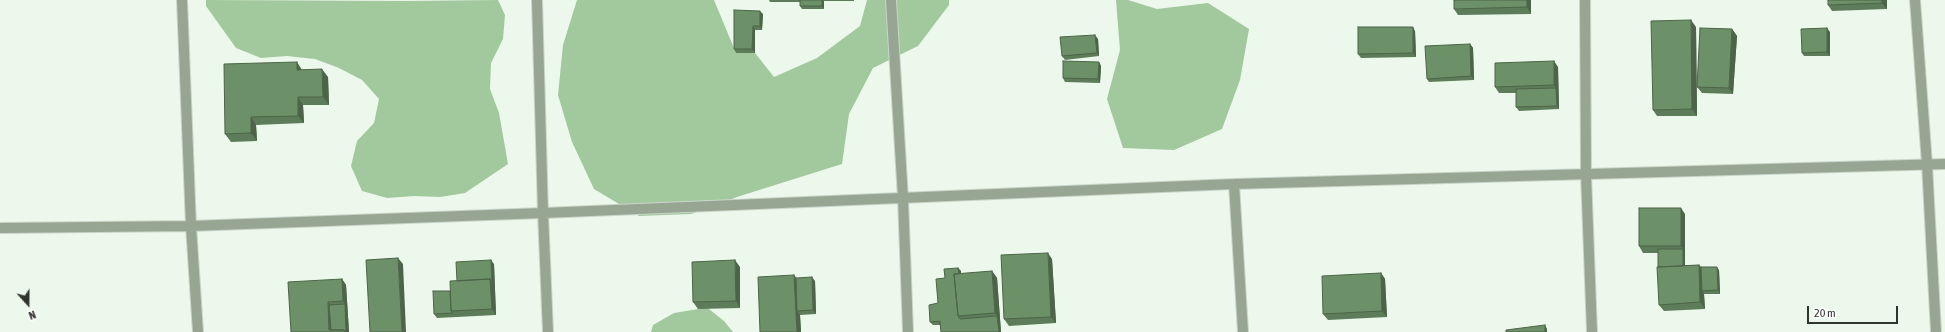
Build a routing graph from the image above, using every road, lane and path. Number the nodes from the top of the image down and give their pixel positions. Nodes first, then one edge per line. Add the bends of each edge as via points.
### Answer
1 (182, 0) edge
2 (537, 0) edge
3 (891, 0) edge
4 (1585, 0) edge
5 (1915, 0) edge
6 (1927, 164) junction
7 (1945, 164) edge
8 (1586, 175) junction
9 (1234, 184) junction
10 (903, 198) junction
11 (543, 213) junction
12 (191, 226) junction
13 (0, 228) edge
14 (198, 332) edge
15 (548, 332) edge
16 (908, 332) edge
17 (1243, 332) edge
18 (1592, 332) edge
19 (1936, 332) edge

1 - 12 street
2 - 11 street
3 - 10 street
4 - 8 street
5 - 6 street
6 - 7 street
6 - 8 street
6 - 19 street
8 - 9 street
8 - 18 street
9 - 10 street
9 - 17 street
10 - 11 street
10 - 16 street
11 - 12 street
11 - 15 street
12 - 13 street
12 - 14 street

